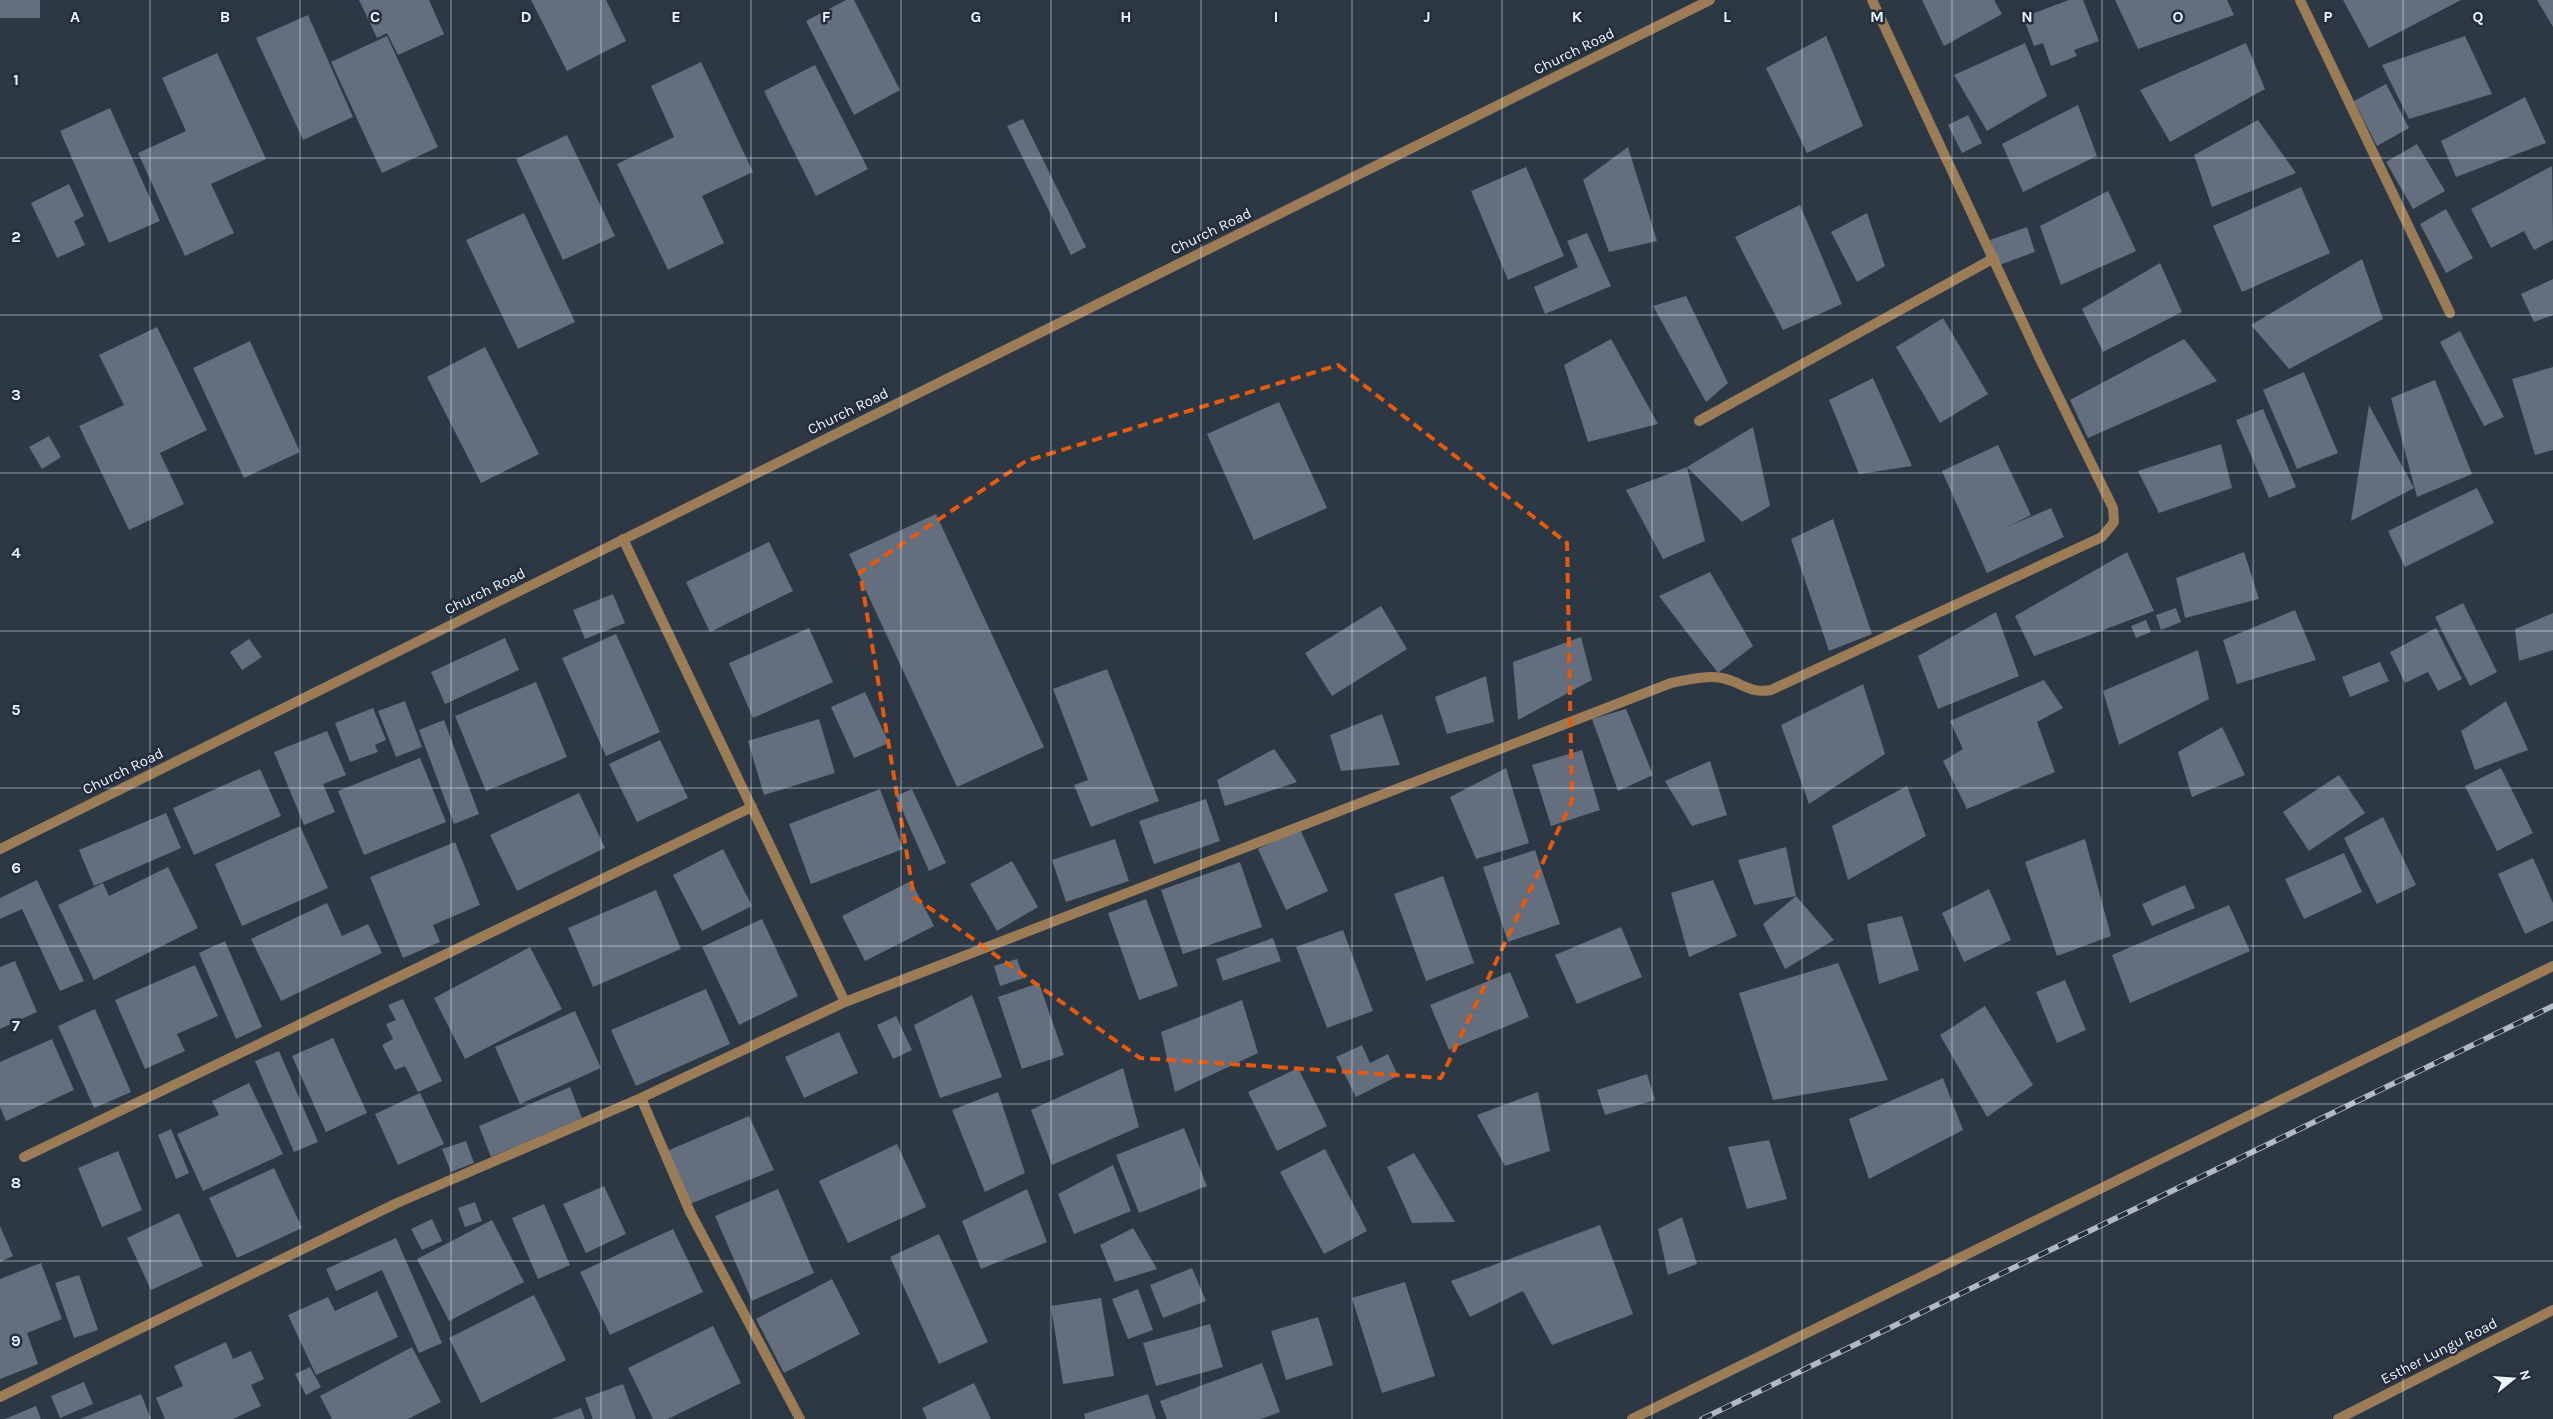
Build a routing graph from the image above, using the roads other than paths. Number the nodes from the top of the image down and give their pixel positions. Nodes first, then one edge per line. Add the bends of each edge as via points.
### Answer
1 (1710, 0) edge
2 (1872, 0) edge
3 (2300, 0) edge
4 (1994, 258) junction
5 (2450, 313) dead end
6 (1699, 421) dead end
7 (624, 539) junction
8 (752, 807) junction
9 (0, 849) edge
10 (2553, 966) edge
11 (846, 1002) junction
12 (641, 1098) junction
13 (24, 1157) dead end
14 (2553, 1310) edge
15 (0, 1397) edge
16 (800, 1419) edge
17 (1632, 1419) edge
18 (2338, 1419) edge

1 - 7 street, Church Road
2 - 4 street
3 - 5 street
4 - 6 street
4 - 11 street via 2114,508 2114,522 2102,537 1771,690 1754,691 1720,678 1671,683
7 - 8 street
7 - 9 street, Church Road
8 - 11 street
8 - 13 street
10 - 17 street
11 - 12 street
12 - 15 street via 397,1203
12 - 16 street via 690,1212
14 - 18 street, Esther Lungu Road

